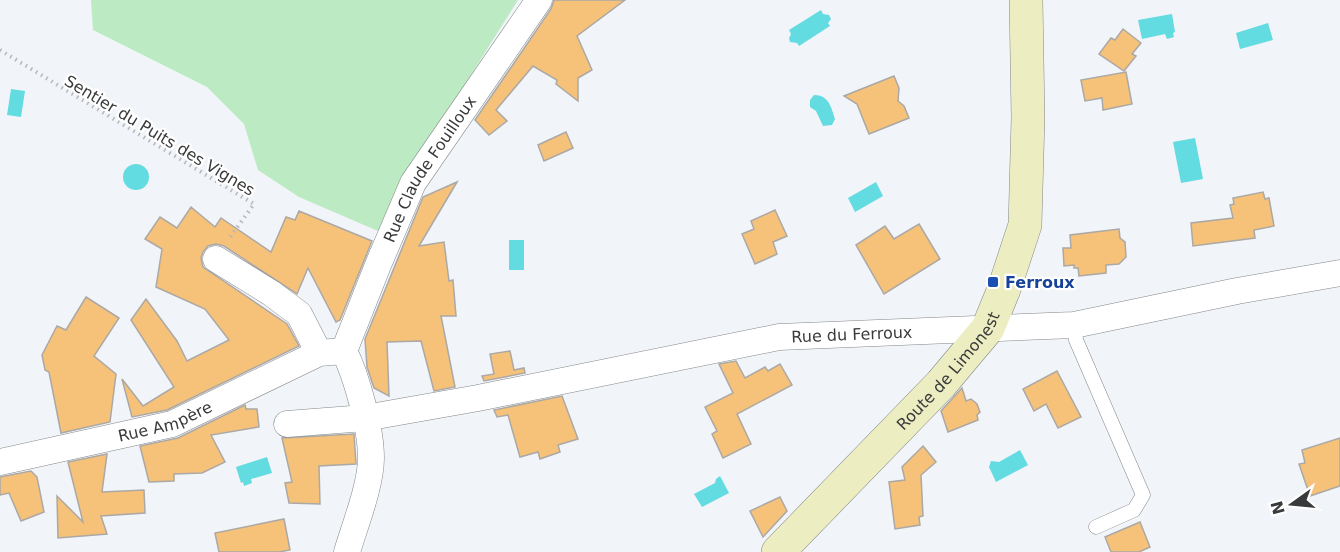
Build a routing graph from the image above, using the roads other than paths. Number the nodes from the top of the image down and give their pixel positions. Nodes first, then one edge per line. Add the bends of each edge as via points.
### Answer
1 (539, 0) edge
2 (1026, 0) edge
3 (216, 259) road end
4 (1340, 273) edge
5 (1074, 324) junction
6 (988, 328) junction
7 (344, 351) junction
8 (319, 353) junction
9 (365, 418) junction
10 (287, 424) dead end
11 (0, 462) edge
12 (1096, 527) dead end
13 (348, 552) edge
14 (778, 552) edge

1 - 7 street, Rue Claude Fouilloux via 413,183
2 - 6 street, Route de Limonest via 1029,117 1025,225
3 - 8 street via 299,314
4 - 5 street, Rue du Ferroux
5 - 6 street, Rue du Ferroux
5 - 12 lane via 1076,340 1143,495 1134,510
6 - 9 street, Rue du Ferroux via 779,337
6 - 14 street, Route de Limonest via 941,384
7 - 8 street
7 - 9 street
8 - 11 street, Rue Ampère via 172,424
9 - 10 street, Rue du Ferroux
9 - 13 street via 371,458 369,477

